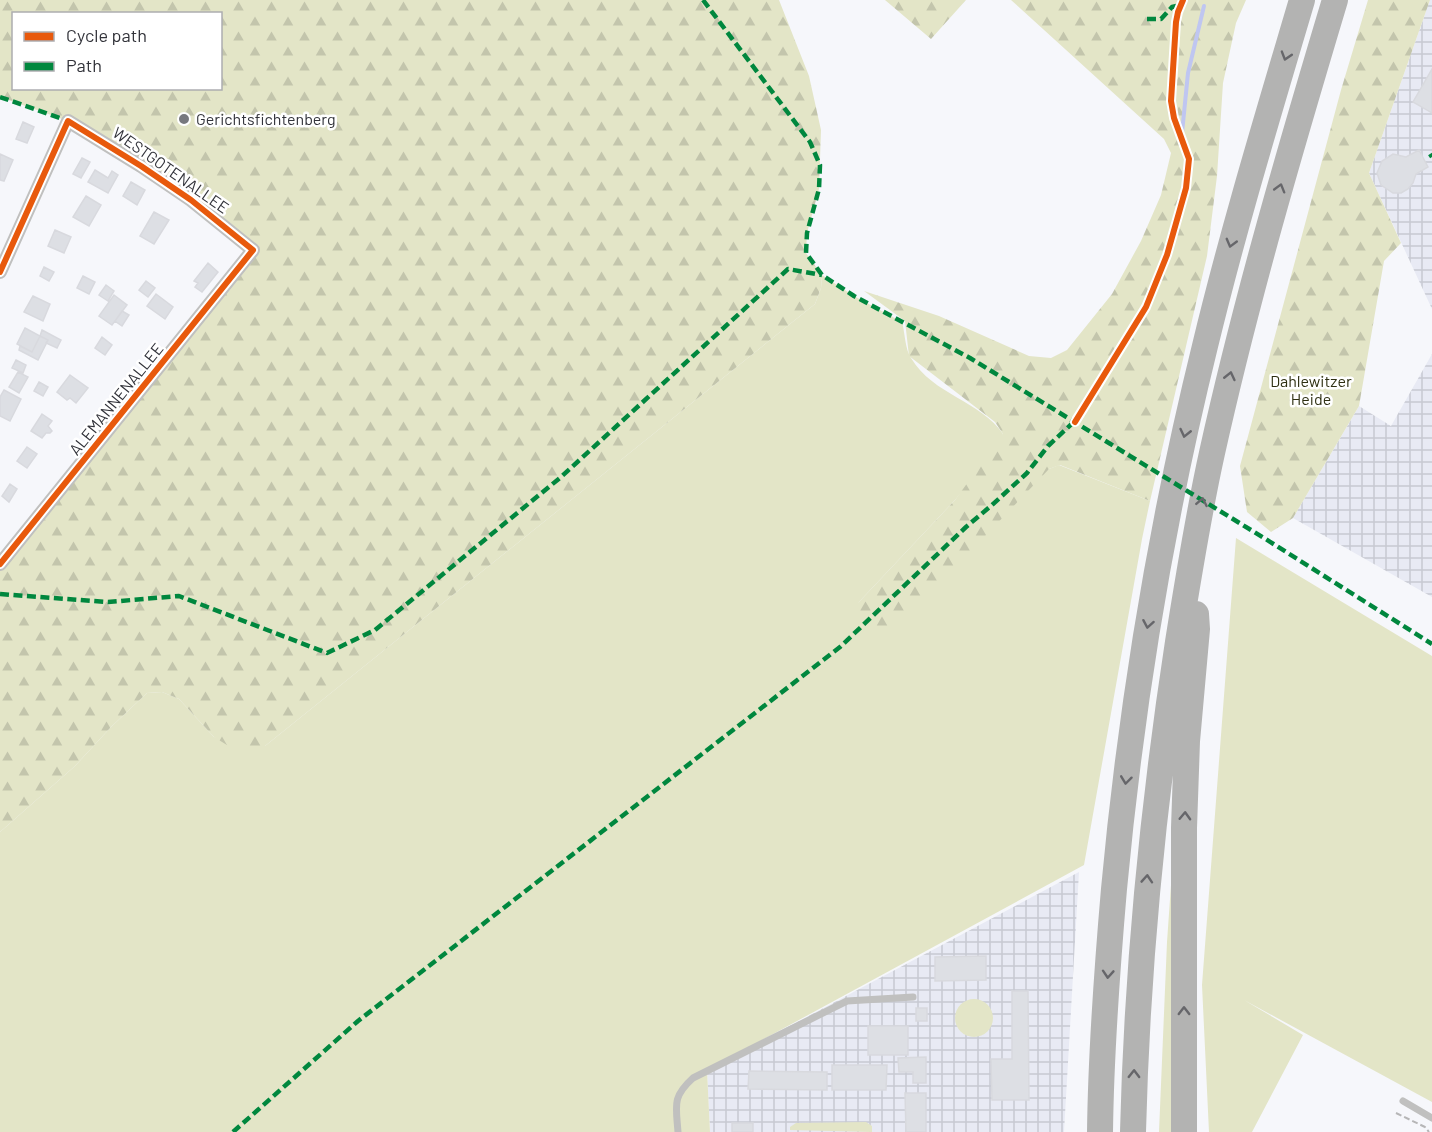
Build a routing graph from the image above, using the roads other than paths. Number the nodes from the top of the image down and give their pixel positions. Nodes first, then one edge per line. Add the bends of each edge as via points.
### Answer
1 (1302, 0) edge
2 (1335, 0) edge
3 (253, 250) joint
4 (0, 272) edge
5 (1193, 549) junction
6 (0, 564) edge
7 (913, 997) dead end
8 (1403, 1101) dead end
9 (1432, 1118) edge
10 (1099, 1129) edge
11 (678, 1132) edge
12 (1133, 1132) edge
13 (1185, 1132) edge

1 -> 10 highway via 1204,347 1164,534 1133,722 1120,833
5 -> 2 highway via 1258,266
3 - 4 street, WESTGOTENALLEE via 141,166 68,121
3 - 6 street, ALEMANNENALLEE
12 -> 5 highway via 1135,1047 1150,847
13 -> 5 highway via 1184,828 1197,629
7 - 11 lane via 847,1001 693,1078 681,1089 676,1103
8 - 9 lane

